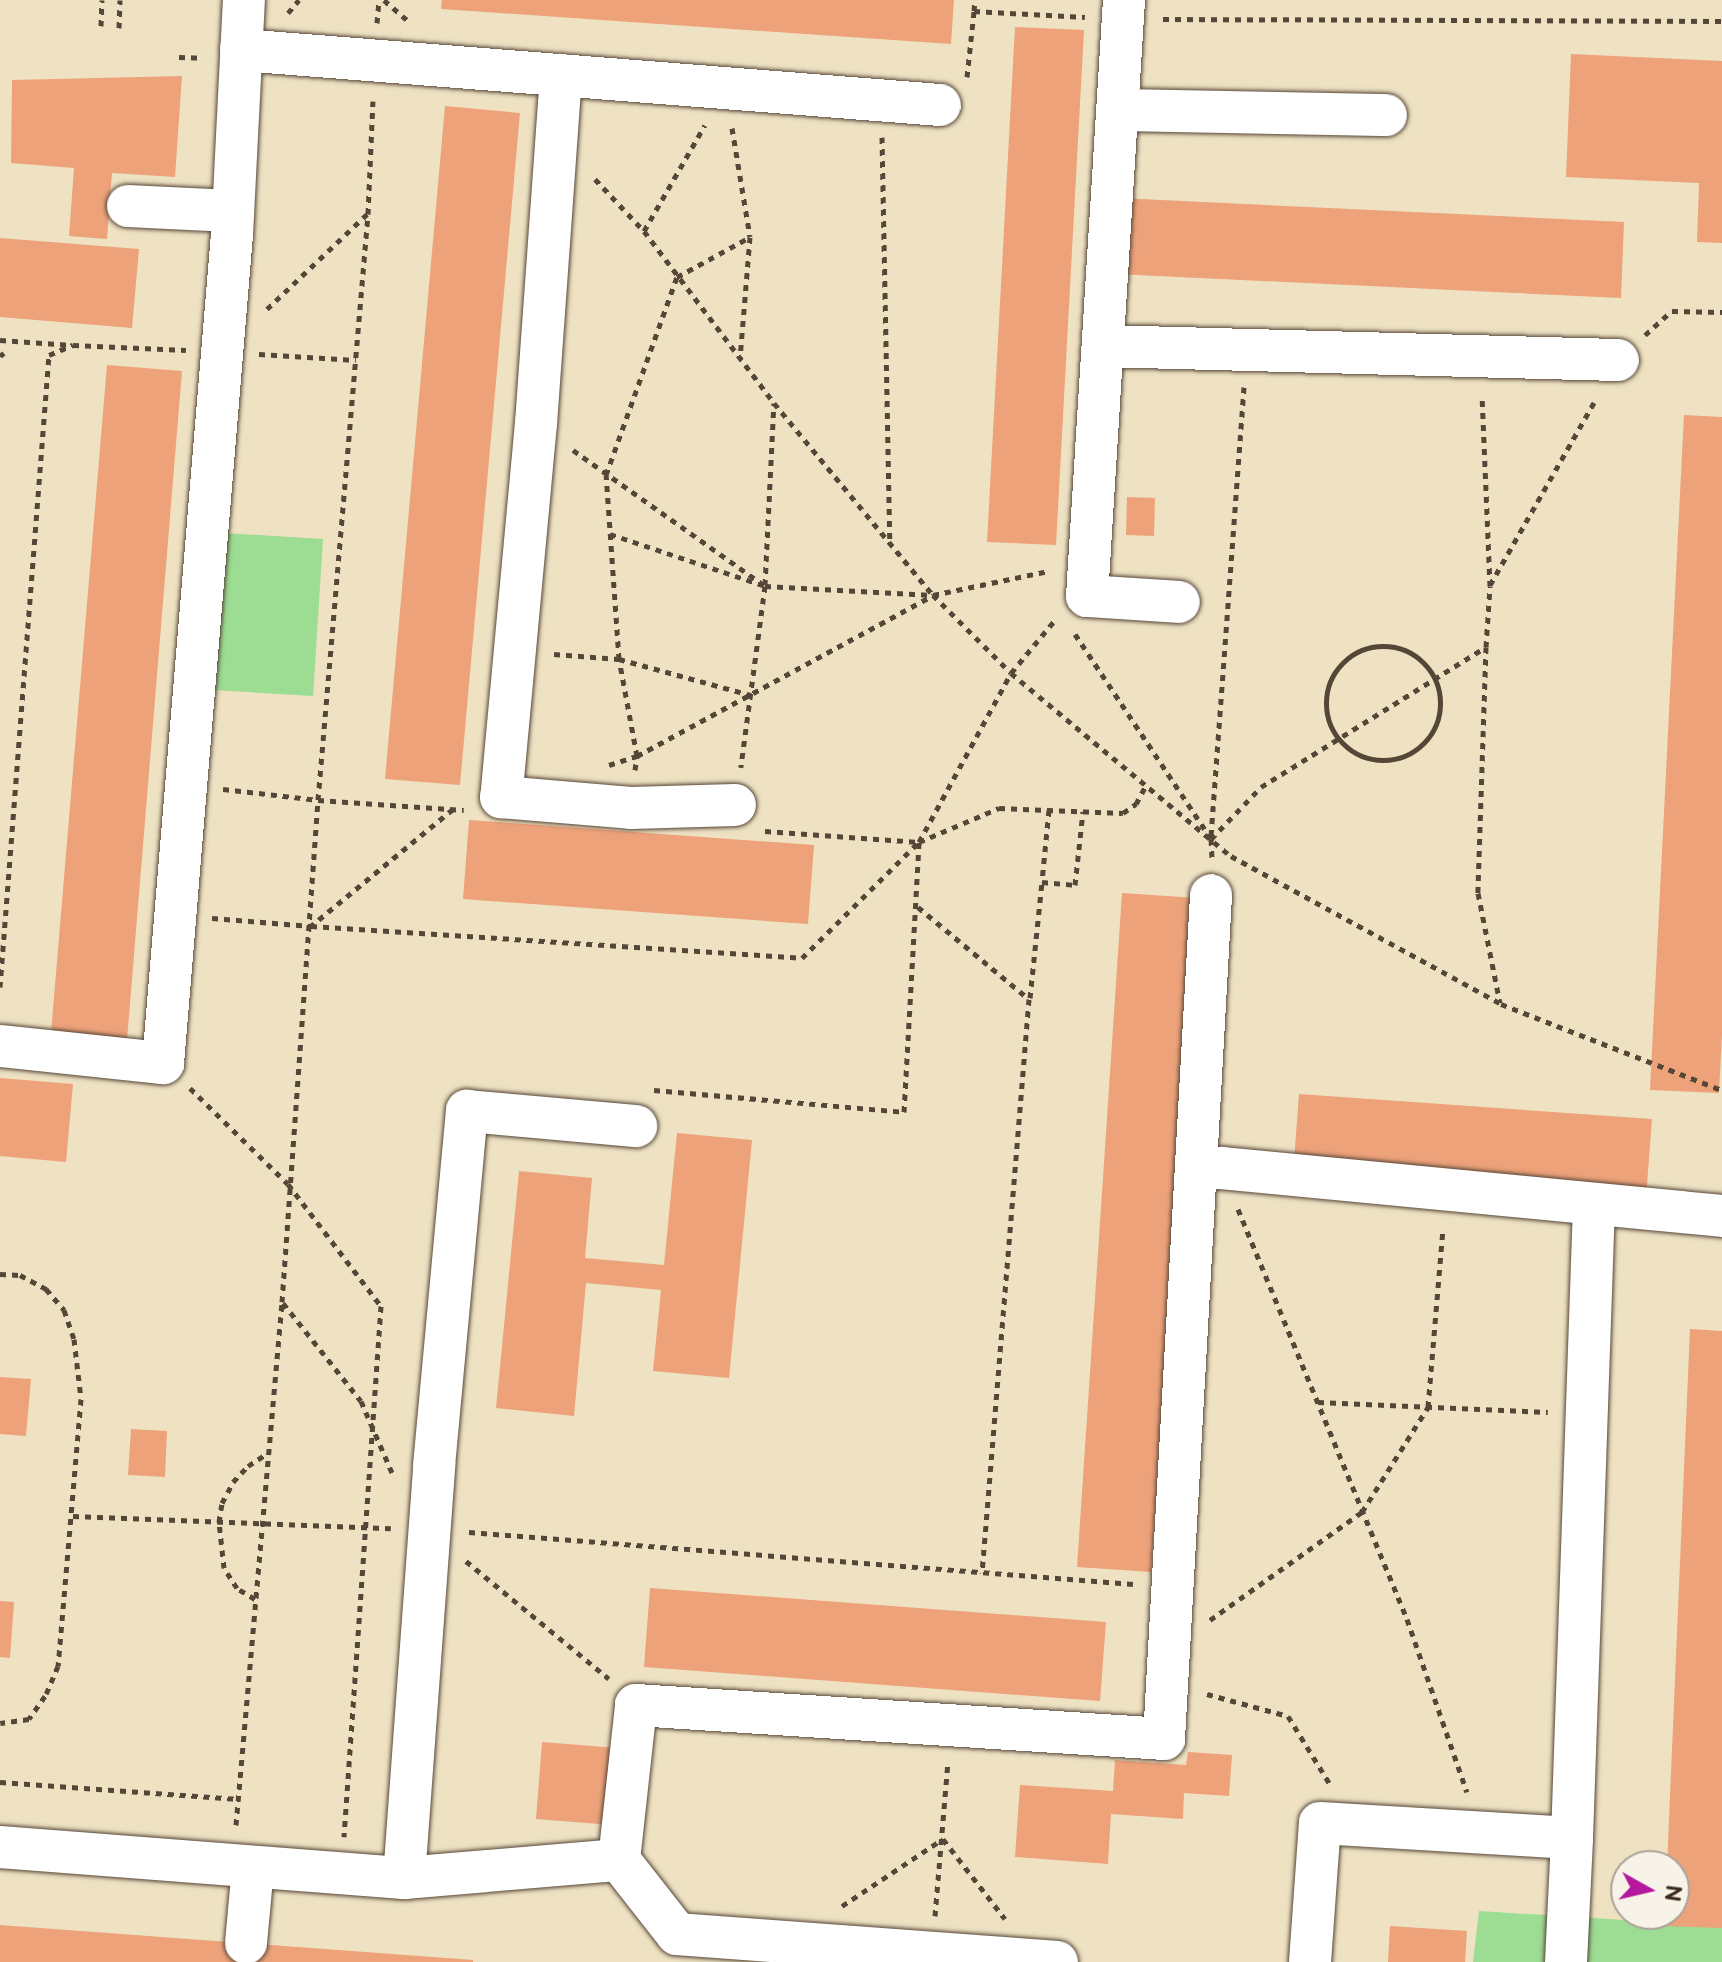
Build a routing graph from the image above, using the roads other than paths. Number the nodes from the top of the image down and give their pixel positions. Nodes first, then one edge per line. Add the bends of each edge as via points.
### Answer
1 (244, 0) edge
2 (1123, 9) edge
3 (241, 50) junction
4 (561, 75) junction
5 (940, 105) road end
6 (1117, 110) junction
7 (1386, 115) dead end
8 (128, 206) dead end
9 (231, 211) junction
10 (1103, 346) junction
11 (1618, 360) road end
12 (1179, 602) dead end
13 (735, 805) road end
14 (1211, 895) dead end
15 (0, 1046) edge
16 (639, 1108) road end
17 (1210, 1168) junction
18 (1594, 1204) junction
19 (1722, 1216) edge
20 (1572, 1838) junction
21 (0, 1847) edge
22 (619, 1860) junction
23 (243, 1866) junction
24 (404, 1878) junction
25 (246, 1943) dead end
26 (1047, 1961) edge
27 (1310, 1962) edge
28 (1566, 1962) edge

1 - 3 lane
2 - 6 lane
3 - 4 lane
3 - 9 lane
4 - 5 lane
4 - 13 lane via 501,797 631,808
6 - 7 lane
6 - 10 lane
8 - 9 lane
9 - 15 lane via 163,1063
10 - 11 lane
10 - 12 lane via 1087,596
14 - 17 lane
16 - 24 lane via 467,1111
17 - 18 lane
17 - 22 lane via 1164,1739 636,1705
18 - 19 lane
18 - 20 lane
20 - 27 lane via 1320,1823
20 - 28 lane
21 - 23 lane
22 - 24 lane
22 - 26 lane via 677,1934
23 - 24 lane
23 - 25 lane

